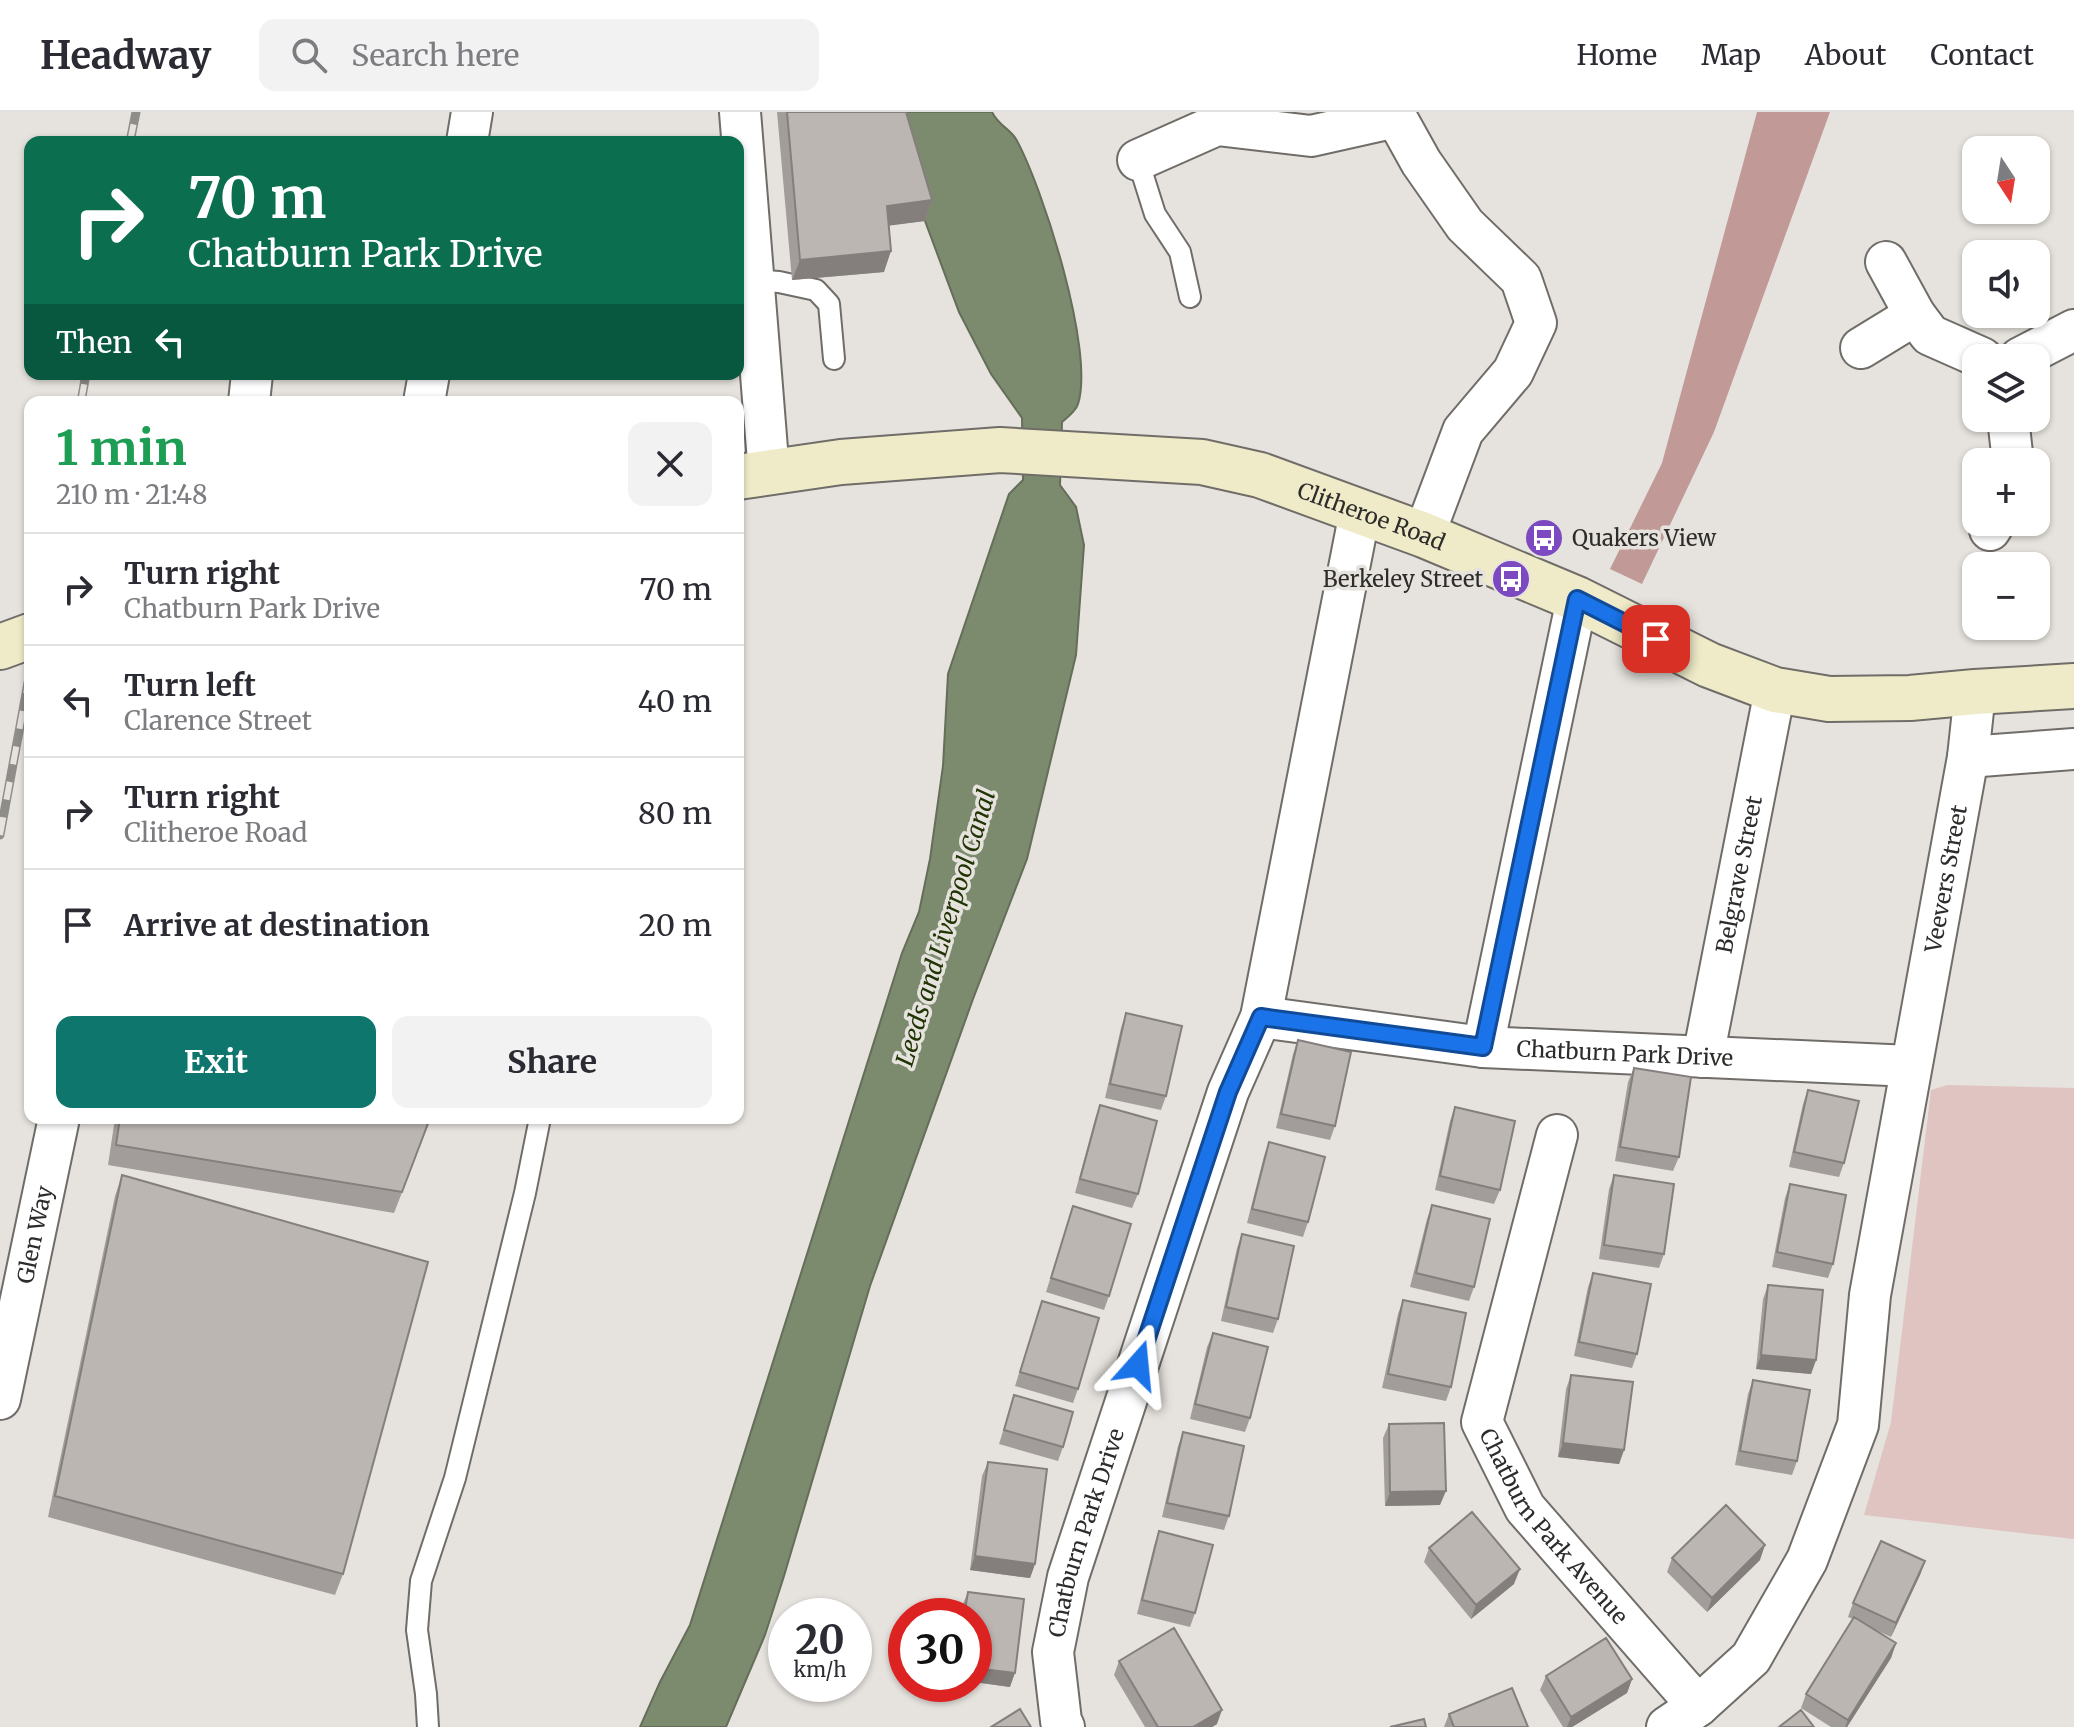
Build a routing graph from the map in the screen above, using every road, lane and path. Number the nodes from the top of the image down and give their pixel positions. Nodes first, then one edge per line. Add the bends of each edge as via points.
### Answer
1 (472, 112) edge
2 (740, 112) edge
3 (1396, 115) edge
4 (468, 136) edge
5 (741, 136) edge
6 (1138, 160) joint
7 (744, 198) edge
8 (1886, 262) dead end
9 (1190, 297) dead end
10 (749, 305) edge
11 (1915, 315) junction
12 (2074, 330) edge
13 (2047, 344) edge
14 (1861, 348) dead end
15 (1962, 349) edge
16 (834, 359) dead end
17 (754, 476) edge
18 (1360, 512) junction
19 (1424, 535) junction
20 (1577, 599) junction
21 (24, 638) edge
22 (0, 647) edge
23 (2074, 686) edge
24 (1775, 690) junction
25 (1975, 692) junction
26 (2074, 749) edge
27 (1968, 757) junction
28 (1261, 1017) junction
29 (1483, 1047) junction
30 (1703, 1057) junction
31 (1911, 1066) junction
32 (58, 1124) edge
33 (539, 1124) edge
34 (1557, 1135) dead end
35 (0, 1399) edge
36 (1683, 1716) edge
37 (428, 1727) edge
38 (1064, 1727) edge

1 - 4 street
2 - 5 street
3 - 6 street via 1311,136 1217,125
3 - 19 street via 1465,225 1521,279 1536,323 1513,372 1463,431
6 - 9 lane via 1155,214 1180,252
7 - 10 street
8 - 11 street
10 - 16 lane via 779,282 816,290 829,304
10 - 17 street
11 - 14 street
11 - 15 street via 1930,335
12 - 13 street
17 - 18 main road, Clitheroe Road via 841,462 1000,450 1113,456 1202,462 1260,475
18 - 19 main road, Clitheroe Road
18 - 28 street
19 - 20 main road, Clitheroe Road
20 - 24 main road, Clitheroe Road via 1709,665
20 - 29 street
21 - 22 main road
23 - 25 main road, Clitheroe Road
24 - 25 main road, Clitheroe Road via 1829,699
24 - 30 street, Belgrave Street
25 - 27 street, Veevers Street
26 - 27 street
27 - 31 street, Veevers Street
28 - 29 street, Chatburn Park Drive
28 - 38 street, Chatburn Park Drive via 1228,1092 1068,1577 1053,1652
29 - 30 street, Chatburn Park Drive
30 - 31 street, Chatburn Park Drive
31 - 36 street via 1870,1295 1858,1425 1807,1560 1751,1658
32 - 35 street, Glen Way
33 - 37 lane via 455,1478 421,1581 417,1630
34 - 36 street, Chatburn Park Avenue via 1482,1422 1525,1508

